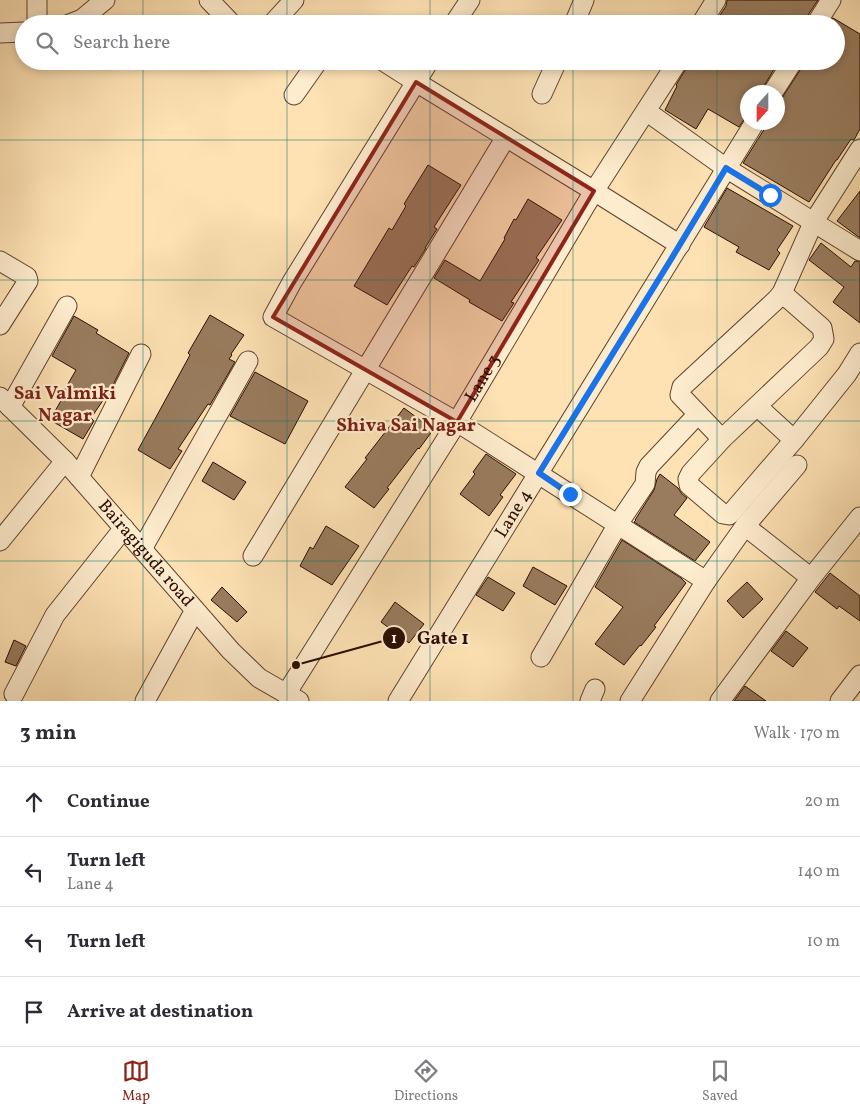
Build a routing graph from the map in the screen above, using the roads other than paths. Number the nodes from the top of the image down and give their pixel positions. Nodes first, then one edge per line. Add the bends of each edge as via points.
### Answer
1 (37, 0) edge
2 (106, 0) edge
3 (209, 0) edge
4 (294, 0) edge
5 (584, 0) edge
6 (716, 0) edge
7 (831, 0) edge
8 (37, 15) edge
9 (86, 15) edge
10 (223, 15) edge
11 (280, 15) edge
12 (578, 15) edge
13 (707, 15) edge
14 (822, 15) edge
15 (15, 32) edge
16 (0, 33) edge
17 (312, 70) edge
18 (397, 70) edge
19 (423, 70) edge
20 (553, 70) edge
21 (672, 70) edge
22 (787, 70) edge
23 (416, 82) junction
24 (778, 85) edge
25 (542, 94) dead end
26 (294, 95) dead end
27 (646, 111) junction
28 (750, 130) edge
29 (506, 137) junction
30 (860, 149) edge
31 (726, 168) junction
32 (594, 191) junction
33 (813, 222) junction
34 (680, 245) junction
35 (860, 251) edge
36 (0, 261) edge
37 (782, 292) junction
38 (67, 306) dead end
39 (0, 326) edge
40 (860, 353) edge
41 (141, 354) dead end
42 (248, 361) dead end
43 (366, 370) junction
44 (3, 401) edge
45 (757, 406) junction
46 (698, 414) junction
47 (457, 422) junction
48 (722, 439) junction
49 (794, 440) junction
50 (65, 461) junction
51 (797, 465) dead end
52 (539, 473) junction
53 (79, 477) junction
54 (860, 517) edge
55 (618, 524) junction
56 (745, 526) junction
57 (124, 528) junction
58 (0, 541) edge
59 (142, 549) junction
60 (253, 556) dead end
61 (811, 578) junction
62 (706, 581) junction
63 (196, 610) junction
64 (541, 657) dead end
65 (860, 675) edge
66 (14, 694) dead end
67 (293, 697) edge
68 (145, 701) edge
69 (398, 701) edge
70 (630, 701) edge
71 (720, 701) edge
72 (840, 701) edge

1 - 8 street
2 - 9 street
3 - 10 street
4 - 11 street
5 - 12 street
6 - 13 street
7 - 14 street
15 - 16 street
17 - 26 street
18 - 23 street
19 - 23 street
20 - 25 street
21 - 27 street, Lane 3
22 - 24 street
23 - 29 street
23 - 43 street via 273,317
27 - 31 street
27 - 32 street, Lane 3
28 - 31 street, Lane 4
29 - 32 street
29 - 43 street
30 - 33 street
31 - 33 street
31 - 34 street, Lane 4
32 - 34 street
32 - 47 street, Lane 3
33 - 35 street
33 - 37 street
34 - 52 street, Lane 4
36 - 39 street via 27,277 28,281
37 - 45 street via 822,328 824,338 820,347
37 - 46 street via 682,387 680,395
38 - 44 street
40 - 49 street
41 - 53 street
42 - 59 street
43 - 47 street
43 - 60 street
44 - 50 street, Bairagiguda road
45 - 48 street
45 - 49 street
46 - 48 street
46 - 55 street via 649,466 646,484
47 - 52 street
47 - 67 street, Lane 3
48 - 49 street via 691,473 688,485 723,514 729,514
50 - 53 street, Bairagiguda road
50 - 58 street
51 - 56 street
52 - 55 street
52 - 69 street, Lane 4
53 - 57 street, Bairagiguda road
54 - 61 street
55 - 62 street
55 - 64 street
56 - 61 street
56 - 62 street
57 - 59 street, Bairagiguda road
57 - 66 street via 55,615
59 - 63 street, Bairagiguda road
61 - 71 street
62 - 70 street
63 - 67 street, Bairagiguda road via 259,678
63 - 68 street
65 - 72 street

